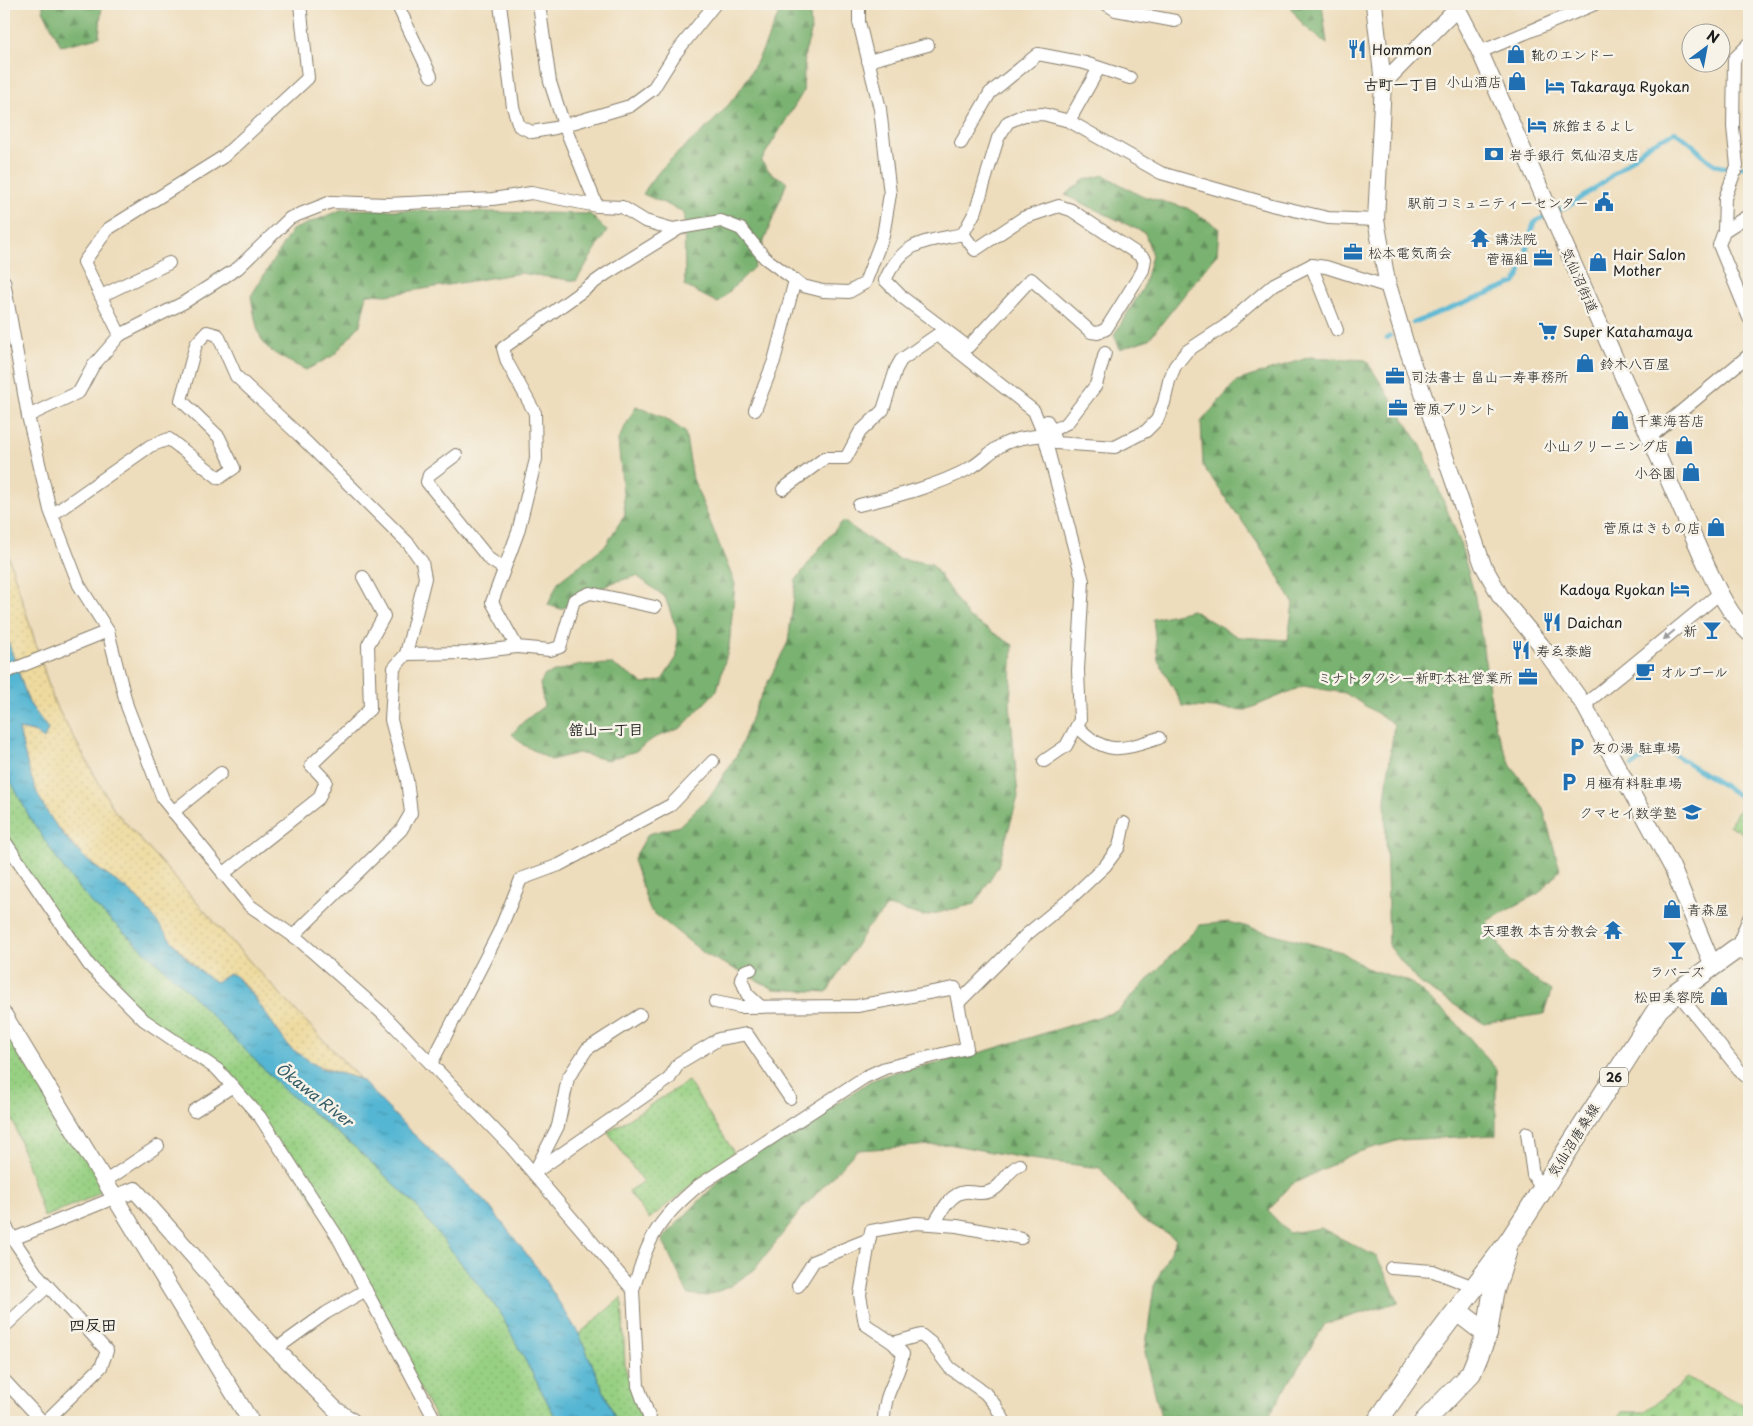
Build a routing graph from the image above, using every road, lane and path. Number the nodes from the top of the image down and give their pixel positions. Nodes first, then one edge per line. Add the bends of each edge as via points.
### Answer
1 (300, 4) edge
2 (397, 4) edge
3 (500, 4) edge
4 (539, 4) edge
5 (714, 4) edge
6 (859, 4) edge
7 (1106, 4) edge
8 (1374, 4) edge
9 (1596, 4) edge
10 (1456, 6) edge
11 (1175, 21) dead end
12 (928, 44) dead end
13 (1749, 44) edge
14 (1480, 52) junction
15 (868, 61) junction
16 (1099, 68) junction
17 (431, 76) dead end
18 (1130, 78) dead end
19 (1383, 83) junction
20 (1069, 121) junction
21 (564, 125) junction
22 (961, 143) dead end
23 (597, 206) junction
24 (1749, 215) edge
25 (1376, 220) junction
26 (680, 228) junction
27 (1724, 231) junction
28 (963, 234) junction
29 (169, 264) dead end
30 (1311, 265) junction
31 (869, 272) junction
32 (794, 280) junction
33 (885, 280) junction
34 (4, 281) edge
35 (1389, 287) junction
36 (102, 296) junction
37 (919, 310) junction
38 (1749, 318) edge
39 (1337, 330) dead end
40 (120, 335) junction
41 (938, 335) junction
42 (1105, 353) dead end
43 (1749, 354) edge
44 (754, 410) dead end
45 (28, 416) junction
46 (1048, 433) junction
47 (1650, 438) junction
48 (456, 455) dead end
49 (783, 489) dead end
50 (859, 505) dead end
51 (52, 515) junction
52 (504, 569) junction
53 (363, 577) dead end
54 (1720, 593) junction
55 (655, 607) dead end
56 (108, 631) junction
57 (1749, 633) edge
58 (516, 647) junction
59 (406, 654) junction
60 (4, 673) edge
61 (1584, 705) junction
62 (1077, 726) junction
63 (1159, 738) dead end
64 (713, 761) dead end
65 (1044, 761) dead end
66 (222, 773) dead end
67 (173, 812) junction
68 (1124, 823) dead end
69 (4, 840) edge
70 (223, 874) junction
71 (1749, 918) edge
72 (293, 936) junction
73 (1743, 950) edge
74 (1712, 966) junction
75 (751, 969) dead end
76 (1676, 992) junction
77 (715, 1002) dead end
78 (958, 1003) junction
79 (761, 1007) junction
80 (4, 1015) edge
81 (640, 1015) dead end
82 (431, 1064) junction
83 (1749, 1079) edge
84 (233, 1086) junction
85 (790, 1098) dead end
86 (194, 1111) dead end
87 (1527, 1133) dead end
88 (158, 1146) dead end
89 (1020, 1165) dead end
90 (534, 1173) junction
91 (104, 1182) junction
92 (1542, 1190) junction
93 (114, 1198) junction
94 (4, 1223) edge
95 (934, 1224) junction
96 (1021, 1238) dead end
97 (13, 1239) junction
98 (869, 1239) junction
99 (1510, 1240) junction
100 (1391, 1268) dead end
101 (48, 1286) junction
102 (798, 1286) dead end
103 (1474, 1287) junction
104 (366, 1290) junction
105 (633, 1290) junction
106 (1457, 1311) junction
107 (4, 1327) edge
108 (1487, 1334) junction
109 (893, 1343) junction
110 (276, 1349) junction
111 (4, 1380) edge
112 (44, 1422) edge
113 (251, 1422) edge
114 (353, 1422) edge
115 (436, 1422) edge
116 (651, 1422) edge
117 (884, 1422) edge
118 (1005, 1422) edge
119 (1377, 1422) edge
120 (1424, 1422) edge

1 - 36 street via 308,78 223,157 108,229 84,262
2 - 17 street
3 - 21 street via 513,107 519,126 532,132
4 - 21 street via 550,82
5 - 21 street via 652,89 630,106
6 - 15 street via 859,22
7 - 11 street via 1116,10
8 - 19 street
9 - 14 street
10 - 14 street, 気仙沼街道
10 - 19 street
12 - 15 street
13 - 27 street via 1734,59 1735,171 1725,198
14 - 47 street, 気仙沼街道
15 - 31 street via 880,109 890,194 883,236
16 - 18 street
16 - 20 street
16 - 22 street via 1038,54 990,94
19 - 25 street
20 - 25 street via 1162,173 1328,218
20 - 28 street via 1043,114 1024,115 1008,122 998,138 976,210
21 - 23 street
23 - 26 street via 622,207 645,221 672,229
23 - 40 street via 531,193 493,199 387,204 332,202 290,218 238,268 183,303
24 - 27 street
25 - 35 street
26 - 32 street via 721,221 741,229 765,258
26 - 52 street via 606,274 503,348 507,362 535,414 536,459 518,532
27 - 38 street via 1719,246
28 - 33 street via 917,243 899,255
28 - 37 street via 975,250 1023,218 1060,206 1145,259 1143,270 1106,329 1098,332 1091,332 1031,279 968,347
29 - 36 street
30 - 35 street
30 - 39 street
30 - 46 street via 1268,287 1225,326 1187,351 1172,374 1157,420 1146,431 1114,447 1056,443
31 - 32 street via 865,282 849,292 823,291
31 - 33 street
32 - 44 street via 774,361
33 - 37 street
34 - 45 street
35 - 61 street via 1406,346 1483,565 1501,597
36 - 40 street
37 - 41 street
40 - 45 street via 93,366 78,392
41 - 46 street via 1034,411 1037,409 1044,413
41 - 49 street via 901,360 882,410 860,432 846,458 825,458
42 - 46 street via 1096,385 1067,423
43 - 47 street
45 - 51 street
46 - 50 street via 1000,446 972,467 939,482
46 - 62 street via 1083,581 1078,670 1080,720
47 - 54 street, 気仙沼街道
48 - 52 street via 429,475 427,482 489,559
51 - 56 street via 79,585
51 - 59 street via 150,446 169,439 219,478 234,468 219,437 181,400 196,344 207,332 218,335 236,376 409,544 422,562 425,578
52 - 58 street via 492,602
53 - 70 street via 384,616 368,645 370,709 311,765 326,781 319,798
54 - 57 street, 気仙沼街道
54 -> 61 street
55 - 58 street via 590,593 574,600 560,647 550,650
56 - 60 street
56 - 67 street via 127,706 163,799
58 - 59 street via 467,653
59 - 72 street via 394,668 391,720 407,780 411,813 400,830
61 - 74 street via 1672,867
62 - 63 street via 1100,746 1112,748 1125,749
62 - 65 street via 1066,746
64 - 82 street via 671,805 559,865 521,879 499,932
66 - 67 street
67 - 70 street
68 - 78 street via 1119,847 1104,866 1026,935
69 - 84 street via 89,965 144,1020 218,1070
70 - 72 street via 249,905
71 - 73 street
72 - 82 street via 383,1014
73 - 74 main road, 気仙沼唐桑線 / 26
74 - 76 main road, 気仙沼唐桑線 / 26
75 - 79 street via 745,971 741,978 743,987
76 - 83 street
76 - 92 main road, 気仙沼唐桑線 / 26 via 1658,1009
77 - 79 street
78 - 79 street via 955,988 857,1006
78 - 105 street via 967,1048 885,1068 865,1077 698,1186 658,1225 646,1246
80 - 91 street
81 - 90 street via 587,1050 568,1078 558,1126
82 - 90 street
84 - 86 street
84 - 104 street via 260,1117 337,1236
85 - 90 street via 747,1034 719,1039 679,1063 669,1079
87 - 92 street via 1533,1175
88 - 91 street
89 - 95 street via 1010,1170 999,1185 988,1192 963,1192 953,1197
90 - 105 street
91 - 93 street
92 - 99 main road, 気仙沼唐桑線 / 26
93 - 97 street
93 - 110 street via 135,1190
93 - 113 street
94 - 97 street
95 - 96 street
95 - 98 street via 916,1223 871,1231
97 - 101 street
98 - 102 street via 814,1260
98 - 109 street via 860,1294 865,1324
99 - 103 main road, 気仙沼唐桑線 / 26
99 - 108 main road, 気仙沼唐桑線 / 26 via 1493,1294
100 - 103 street via 1433,1272
101 - 107 street
101 - 112 street via 107,1351 101,1367
103 - 106 main road, 気仙沼唐桑線 / 26
104 - 110 street via 326,1313
104 - 115 street
105 - 116 street via 638,1386
106 - 108 main road
106 - 119 main road, 気仙沼唐桑線 / 26
108 - 120 main road, 気仙沼唐桑線 / 26 via 1471,1374
109 - 117 street via 903,1354 901,1366 885,1398
109 - 118 street via 921,1335 950,1368 985,1393
110 - 114 street via 335,1409
111 - 112 street

